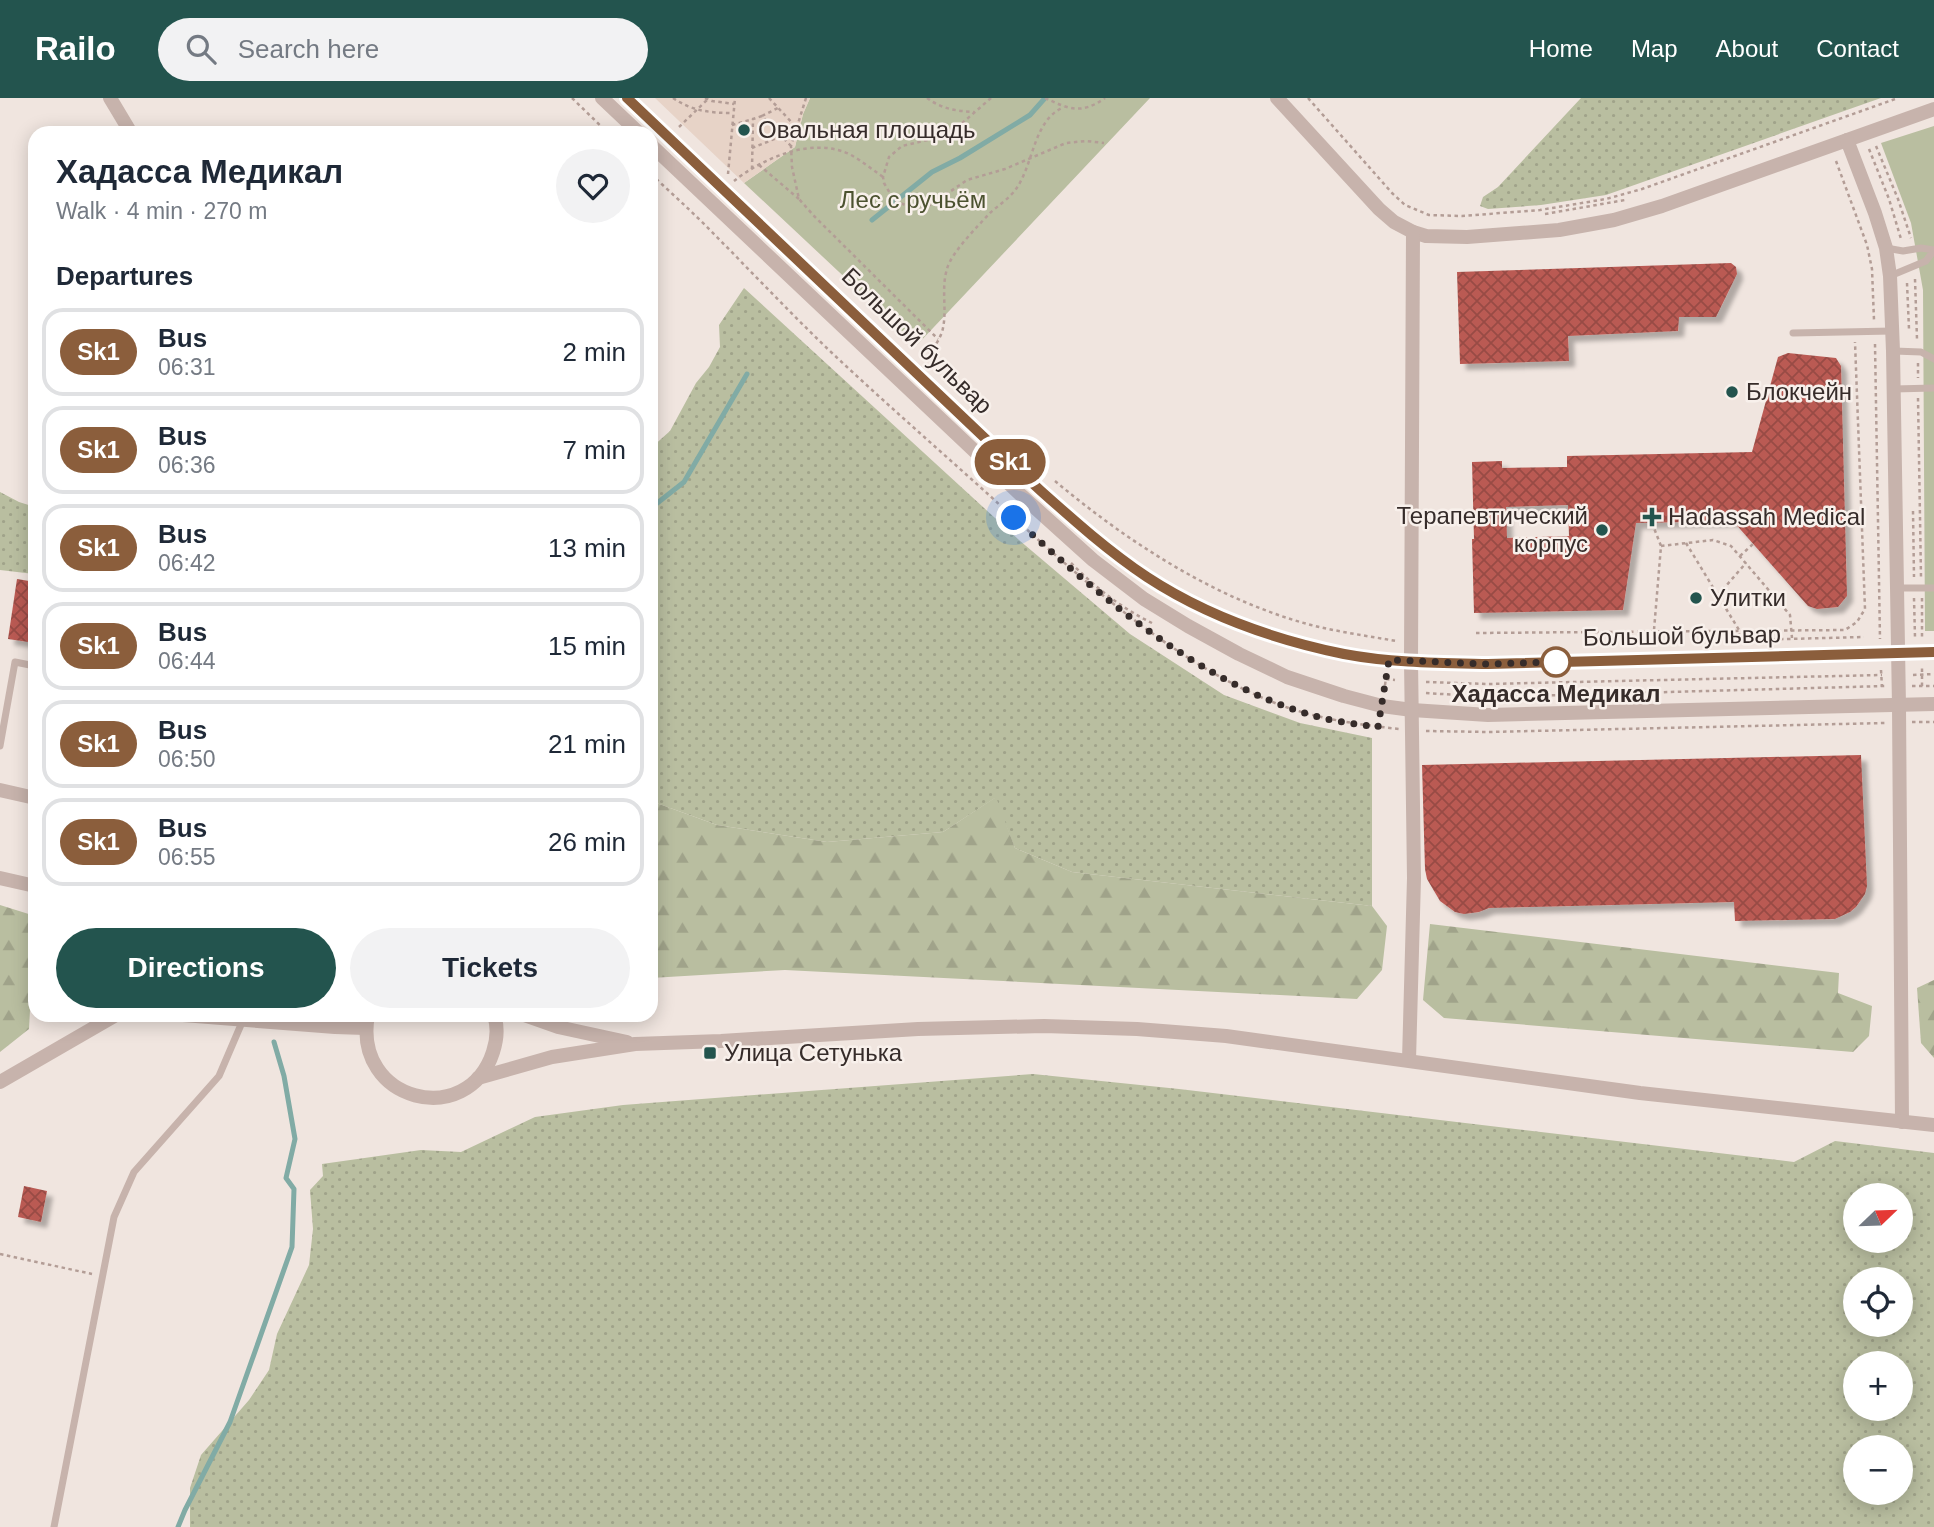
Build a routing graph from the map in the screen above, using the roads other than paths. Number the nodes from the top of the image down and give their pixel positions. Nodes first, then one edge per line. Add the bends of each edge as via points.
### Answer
1 (110, 98) edge
2 (602, 98) edge
3 (627, 98) edge
4 (1278, 98) edge
5 (1934, 109) edge
6 (127, 126) edge
7 (632, 126) edge
8 (656, 126) edge
9 (658, 127) edge
10 (1847, 140) junction
11 (658, 152) edge
12 (1413, 232) junction
13 (1886, 248) junction
14 (1890, 276) junction
15 (1892, 331) junction
16 (1793, 333) dead end
17 (1893, 351) junction
18 (1934, 359) edge
19 (1934, 388) edge
20 (1894, 389) junction
21 (1897, 588) junction
22 (1934, 588) edge
23 (1928, 652) edge
24 (1898, 653) junction
25 (1411, 661) junction
26 (28, 665) edge
27 (1928, 704) edge
28 (1899, 706) junction
29 (1412, 710) junction
30 (0, 746) edge
31 (0, 790) edge
32 (28, 796) edge
33 (0, 878) edge
34 (28, 884) edge
35 (104, 1022) edge
36 (242, 1022) edge
37 (366, 1022) edge
38 (496, 1022) edge
39 (544, 1022) edge
40 (635, 1044) junction
41 (1409, 1060) junction
42 (478, 1078) junction
43 (0, 1082) edge
44 (1902, 1122) junction
45 (1934, 1125) edge
46 (54, 1527) edge

1 - 6 street
2 - 7 street
3 - 8 street, Большой бульвар
4 - 12 street via 1379,209
5 - 10 street
9 - 25 street, Большой бульвар via 1031,482 1147,577 1245,626 1346,654
10 - 12 street via 1614,220 1559,230 1467,237
10 - 13 street
11 - 29 street, Большой бульвар via 1022,496 1144,599 1287,677 1344,696
12 - 25 street
13 - 14 street
13 - 14 lane via 1934,250 1926,261
14 - 15 street
15 - 16 lane
15 - 17 street
17 - 18 lane via 1918,352
17 - 20 street
19 - 20 lane
20 - 21 street
21 - 22 lane
21 - 24 street
23 - 24 street, Большой бульвар
24 - 25 street, Большой бульвар via 1498,664
24 - 28 street
25 - 29 street
26 - 30 lane via 15,662
27 - 28 street, Большой бульвар
28 - 29 street, Большой бульвар via 1488,715
28 - 44 street
29 - 41 street
31 - 32 street
33 - 34 street
35 - 43 street
36 - 46 lane via 219,1076 134,1172 114,1217
37 - 42 street via 367,1048 374,1066 404,1093 443,1097
38 - 42 street via 490,1062
39 - 40 street
40 - 41 street via 1044,1026 1226,1036
40 - 42 street via 552,1057
41 - 44 street via 1640,1093
44 - 45 street

